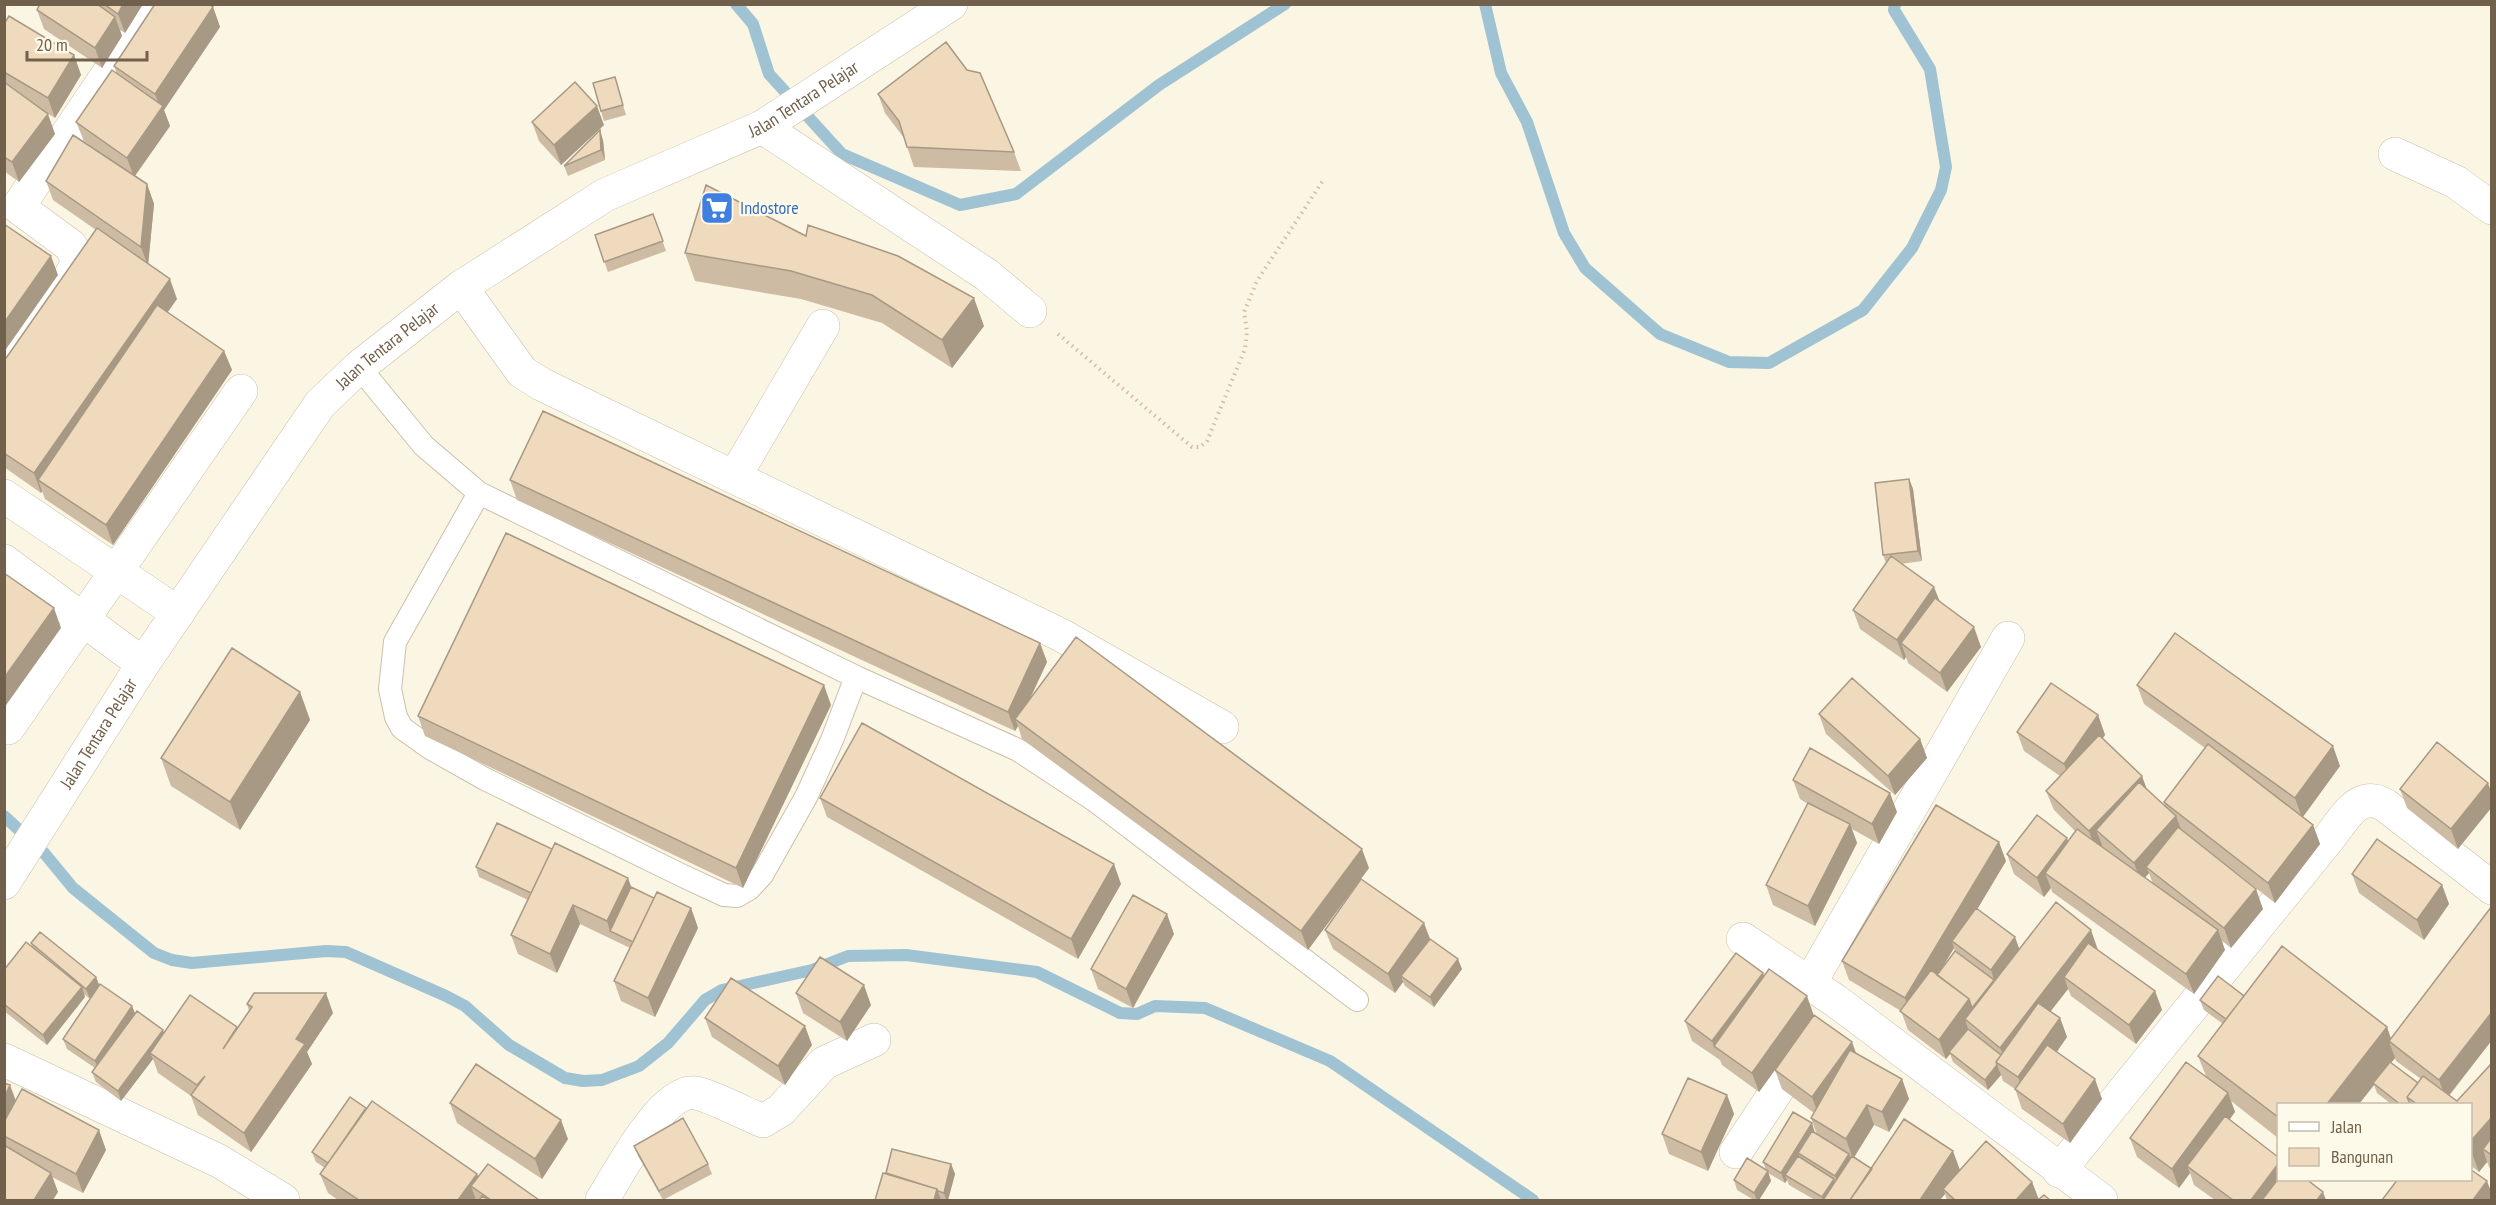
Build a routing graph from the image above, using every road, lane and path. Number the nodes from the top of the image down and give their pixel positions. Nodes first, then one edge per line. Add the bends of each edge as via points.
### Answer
1 (951, 4) edge
2 (912, 14) edge
3 (146, 18) edge
4 (784, 111) junction
5 (2395, 154) dead end
6 (1324, 179) dead end
7 (11, 203) edge
8 (2492, 208) edge
9 (461, 287) junction
10 (1030, 311) joint
11 (823, 326) dead end
12 (4, 367) edge
13 (359, 368) junction
14 (242, 391) dead end
15 (735, 476) junction
16 (479, 493) junction
17 (4, 496) edge
18 (4, 561) edge
19 (116, 570) junction
20 (178, 613) junction
21 (85, 618) junction
22 (2008, 638) dead end
23 (143, 664) junction
24 (856, 677) junction
25 (1222, 727) dead end
26 (8, 728) dead end
27 (4, 883) edge
28 (2490, 883) edge
29 (1743, 939) dead end
30 (1810, 983) junction
31 (1357, 1000) dead end
32 (1836, 1001) junction
33 (874, 1040) dead end
34 (4, 1060) edge
35 (1736, 1152) dead end
36 (2059, 1171) junction
37 (283, 1200) edge
38 (602, 1200) edge
39 (2101, 1200) edge

1 - 2 street, Jalan Tentara Pelajar
2 - 4 street, Jalan Tentara Pelajar
3 - 7 street
4 - 9 street, Jalan Tentara Pelajar via 605,195
4 - 10 street
5 - 8 street via 2456,182
6 - 10 path via 1257,281 1244,312 1245,349 1207,441 1200,447 1192,447
7 - 12 street via 70,246 78,262 65,286
9 - 13 street, Jalan Tentara Pelajar
9 - 15 street via 522,372 561,395
11 - 15 street
13 - 16 lane via 424,446
13 - 20 street, Jalan Tentara Pelajar via 320,404
14 - 19 street
15 - 25 street via 1061,635
16 - 24 lane
16 - 24 lane via 395,642 390,689 396,717 402,728 430,748 485,779 683,876 730,896 749,890 756,882 806,797
17 - 19 street
18 - 21 street
19 - 20 street
19 - 21 street
20 - 23 street, Jalan Tentara Pelajar
21 - 23 street
21 - 26 street
22 - 30 street
23 - 27 street, Jalan Tentara Pelajar
24 - 31 lane via 1018,750 1094,800
28 - 36 street via 2385,805 2372,799 2356,806
29 - 30 street
30 - 32 street
32 - 35 street
32 - 36 street
33 - 38 street via 825,1063 781,1110 763,1121 695,1093 680,1095 661,1110
34 - 37 street via 219,1161
36 - 39 street

